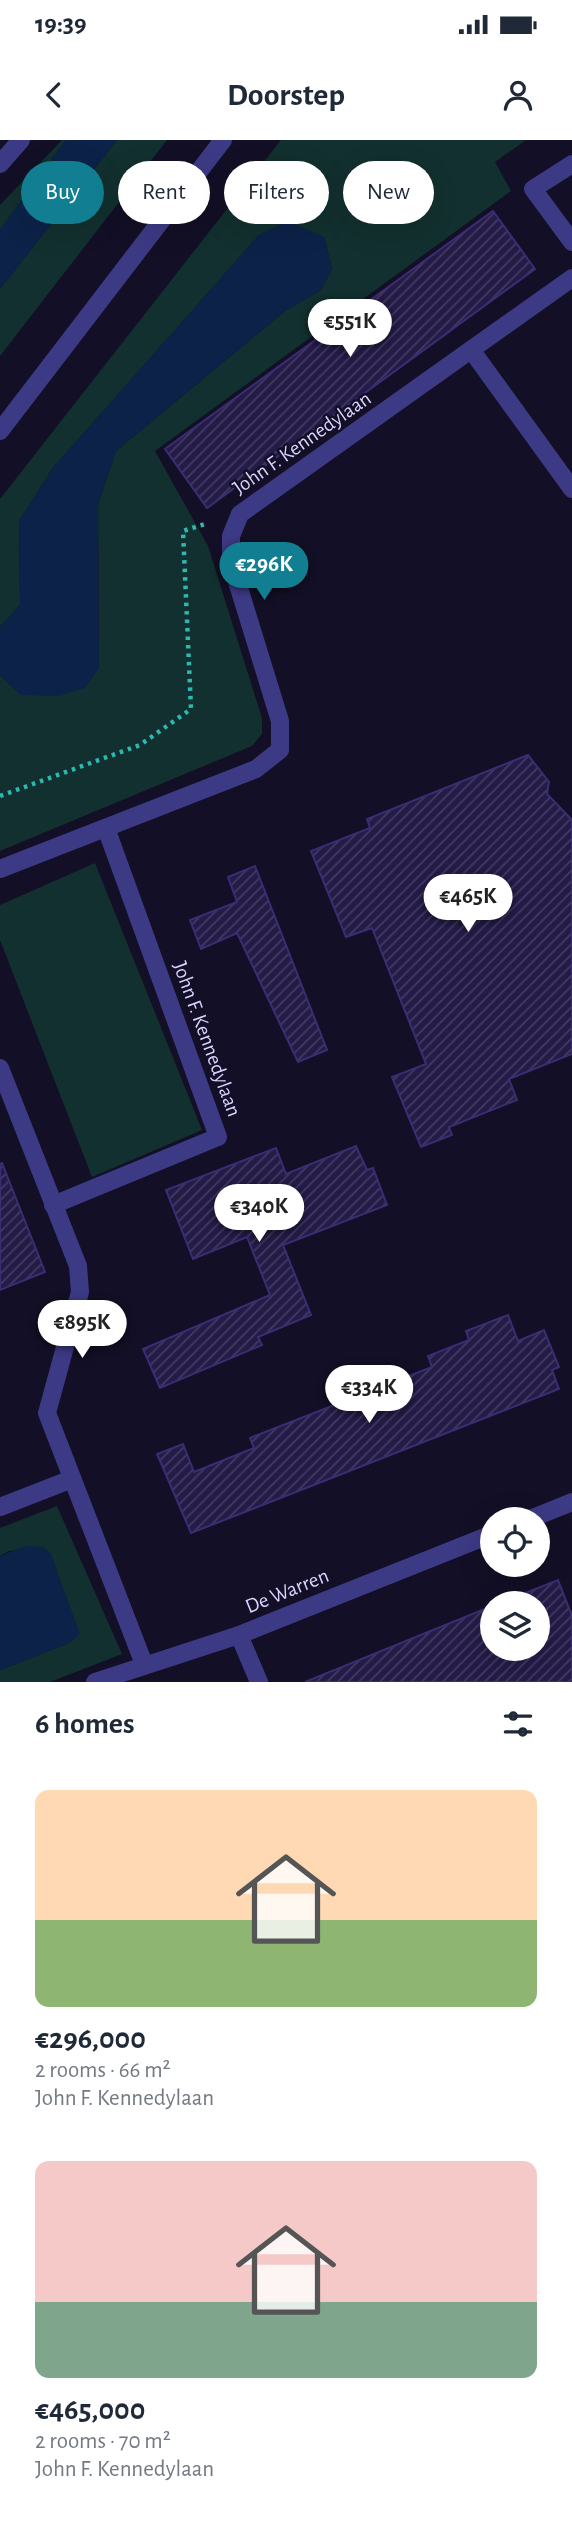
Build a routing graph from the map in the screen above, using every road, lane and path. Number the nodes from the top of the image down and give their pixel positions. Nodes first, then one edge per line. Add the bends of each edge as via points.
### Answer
1 (21, 140) edge
2 (223, 140) edge
3 (0, 164) edge
4 (572, 164) edge
5 (572, 242) edge
6 (572, 278) edge
7 (472, 351) junction
8 (0, 430) edge
9 (572, 489) edge
10 (240, 514) junction
11 (0, 796) edge
12 (106, 828) junction
13 (0, 869) edge
14 (0, 1068) edge
15 (53, 1205) junction
16 (72, 1479) junction
17 (572, 1502) edge
18 (0, 1507) edge
19 (550, 1511) edge
20 (480, 1539) edge
21 (239, 1635) junction
22 (144, 1664) junction
23 (95, 1682) edge
24 (259, 1682) edge

1 - 3 street
2 - 8 street
4 - 5 street via 533,188
6 - 7 street, John F. Kennedylaan
7 - 9 street
7 - 10 street, John F. Kennedylaan
10 - 11 path via 183,530 191,709 140,745
10 - 12 street, John F. Kennedylaan via 231,536 231,562 280,721 279,750 256,769
12 - 13 street, John F. Kennedylaan
12 - 15 street, John F. Kennedylaan via 218,1137
14 - 15 street
15 - 16 street via 78,1266 80,1292 47,1413
16 - 18 street
16 - 22 street
17 - 19 street
20 - 21 street, De Warren
21 - 22 street, De Warren
21 - 24 street
22 - 23 street, De Warren

